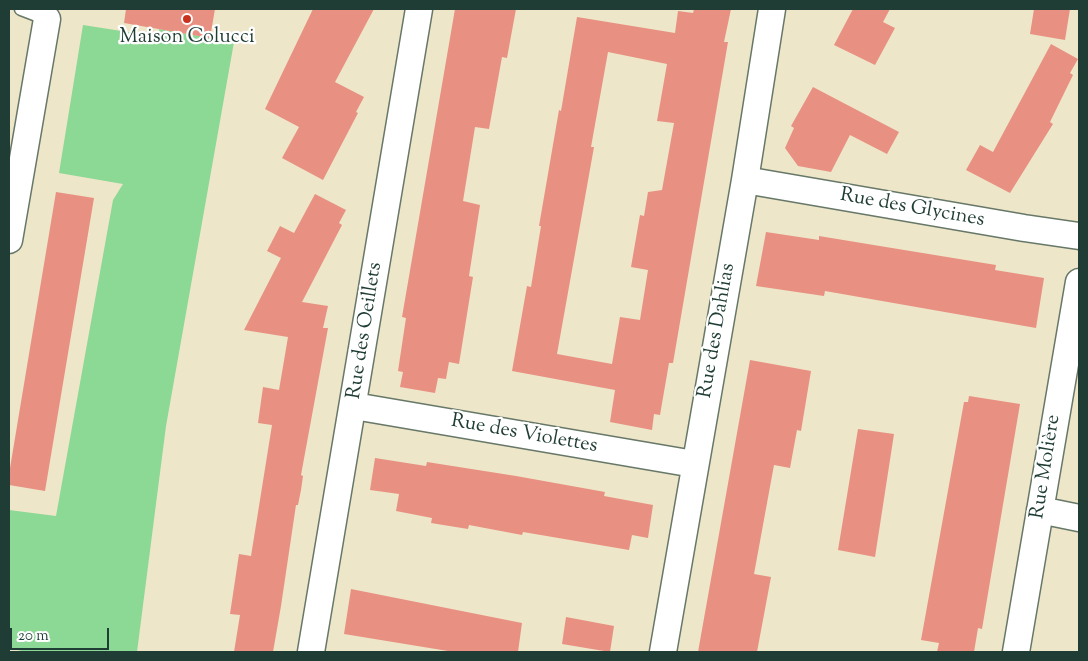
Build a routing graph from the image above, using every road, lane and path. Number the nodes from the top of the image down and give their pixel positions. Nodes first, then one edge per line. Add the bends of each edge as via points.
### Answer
1 (21, 9) edge
2 (419, 9) edge
3 (772, 9) edge
4 (47, 19) joint
5 (745, 180) junction
6 (1079, 236) edge
7 (9, 240) edge
8 (1079, 282) edge
9 (354, 406) junction
10 (694, 464) junction
11 (1040, 510) junction
12 (1079, 518) edge
13 (311, 652) edge
14 (663, 652) edge
15 (1016, 652) edge

1 - 4 lane
2 - 9 street, Rue des Oeillets
3 - 5 street, Rue des Dahlias
4 - 7 street
5 - 6 street, Rue des Glycines
5 - 10 street, Rue des Dahlias
8 - 11 street, Rue Molière
9 - 10 street, Rue des Violettes
9 - 13 street, Rue des Oeillets
10 - 14 street, Rue des Dahlias
11 - 12 street
11 - 15 street, Rue Molière

